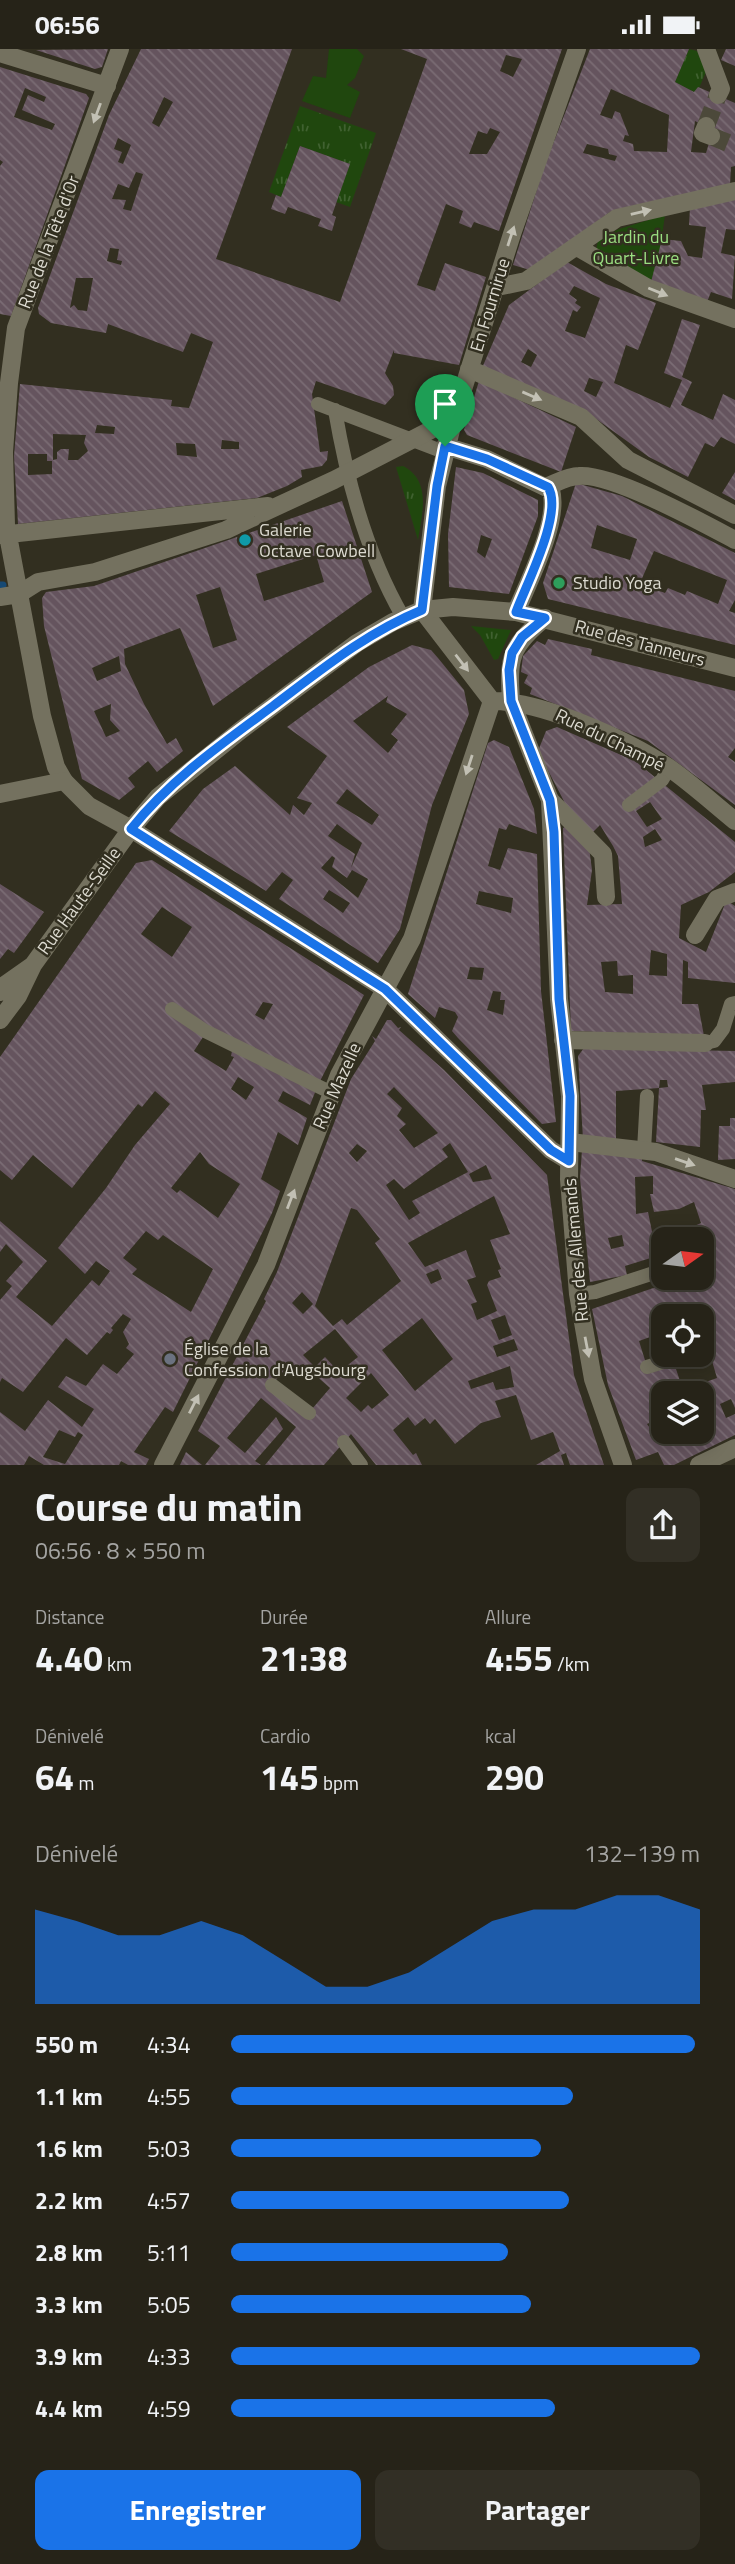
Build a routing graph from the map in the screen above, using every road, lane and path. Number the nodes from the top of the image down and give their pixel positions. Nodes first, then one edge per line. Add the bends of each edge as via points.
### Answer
1 (120, 49) edge
2 (577, 49) edge
3 (706, 49) edge
4 (0, 53) edge
5 (107, 86) junction
6 (718, 95) tunnel mouth
7 (735, 191) edge
8 (577, 247) junction
9 (496, 287) junction
10 (735, 320) edge
11 (8, 326) edge
12 (470, 369) junction
13 (318, 404) dead end
14 (335, 410) junction
15 (454, 418) junction
16 (411, 440) junction
17 (445, 449) junction
18 (346, 474) junction
19 (548, 487) junction
20 (284, 504) junction
21 (735, 515) edge
22 (5, 531) edge
23 (735, 540) edge
24 (19, 594) junction
25 (0, 597) edge
26 (422, 610) junction
27 (516, 612) junction
28 (403, 617) junction
29 (545, 618) junction
30 (735, 668) edge
31 (492, 701) junction
32 (511, 701) junction
33 (669, 768) junction
34 (64, 781) junction
35 (0, 794) edge
36 (550, 800) junction
37 (629, 805) dead end
38 (735, 821) edge
39 (131, 829) junction
40 (735, 892) edge
41 (606, 897) dead end
42 (695, 935) dead end
43 (33, 965) junction
44 (385, 989) junction
45 (0, 992) edge
46 (735, 1003) edge
47 (172, 1009) dead end
48 (0, 1020) edge
49 (563, 1040) junction
50 (705, 1043) joint
51 (332, 1093) junction
52 (647, 1096) dead end
53 (570, 1142) junction
54 (643, 1150) junction
55 (569, 1161) junction
56 (735, 1179) edge
57 (651, 1274) edge
58 (578, 1294) junction
59 (651, 1366) edge
60 (647, 1367) dead end
61 (272, 1385) dead end
62 (309, 1413) dead end
63 (344, 1442) dead end
64 (735, 1448) edge
65 (163, 1465) edge
66 (360, 1465) edge
67 (622, 1465) edge
68 (699, 1465) edge

1 - 5 street, Rue de la Tête d'Or
9 -> 2 street, En Fournirue
3 - 6 street
4 - 5 street
5 -> 11 street, Rue de la Tête d'Or
8 -> 7 street via 617,218
8 - 9 street via 526,281
8 -> 10 street via 648,288
9 - 12 street, En Fournirue
11 - 22 street, Rue de la Tête d'Or
12 - 15 street, En Fournirue
12 -> 21 street via 581,418 628,460
13 - 14 lane
14 - 16 lane
14 - 18 lane
15 - 16 street
15 - 17 street, En Fournirue
16 - 17 lane
16 - 18 street
17 - 19 street via 487,459
17 - 26 street, En Fournirue
18 - 20 street
18 - 28 lane via 388,591
19 - 23 street via 572,477 588,477 622,487
19 - 27 street via 554,501 551,519
20 - 22 street
20 - 24 street via 226,530 94,572 38,582
22 - 24 street, Rue de la Tête d'Or
24 - 25 street
24 - 34 street, Rue de la Tête d'Or via 42,716
26 - 27 street, Rue Haute-Seille via 469,607
26 - 28 street, Rue Haute-Seille
26 -> 31 street
27 - 29 street, Rue des Tanneurs
28 - 39 street, Rue Haute-Seille via 357,643 204,758 158,797
29 - 30 street, Rue des Tanneurs
29 - 32 street, Rue des Allemands via 522,637 512,653
31 - 32 street, Rue du Champé
31 -> 44 street, Rue Mazelle via 412,939
32 - 33 street, Rue du Champé via 550,711
32 - 36 street, Rue des Allemands
33 - 37 lane via 662,780
33 - 38 street, Rue du Champé
34 - 35 street
34 - 39 street via 89,806
36 - 41 street via 603,855
36 - 49 street, Rue des Allemands
39 - 43 street, Rue Haute-Seille
39 - 44 street
40 - 42 street via 717,899
43 - 45 street, Rue Haute-Seille
43 - 48 street, Rue Haute-Seille via 19,996
44 - 51 street, Rue Mazelle
44 - 55 street via 551,1150
46 - 50 lane via 723,1029 714,1041
47 - 51 lane via 205,1031
49 - 50 street
49 - 53 street, Rue des Allemands
65 -> 51 street, Rue Mazelle via 230,1352
52 - 54 lane
53 - 54 street
53 - 55 street, Rue des Allemands
54 -> 56 street
55 - 58 street, Rue des Allemands
57 - 58 lane
58 -> 67 street, Rue des Allemands
59 - 60 lane
61 - 62 lane
63 - 66 lane
64 - 68 street

